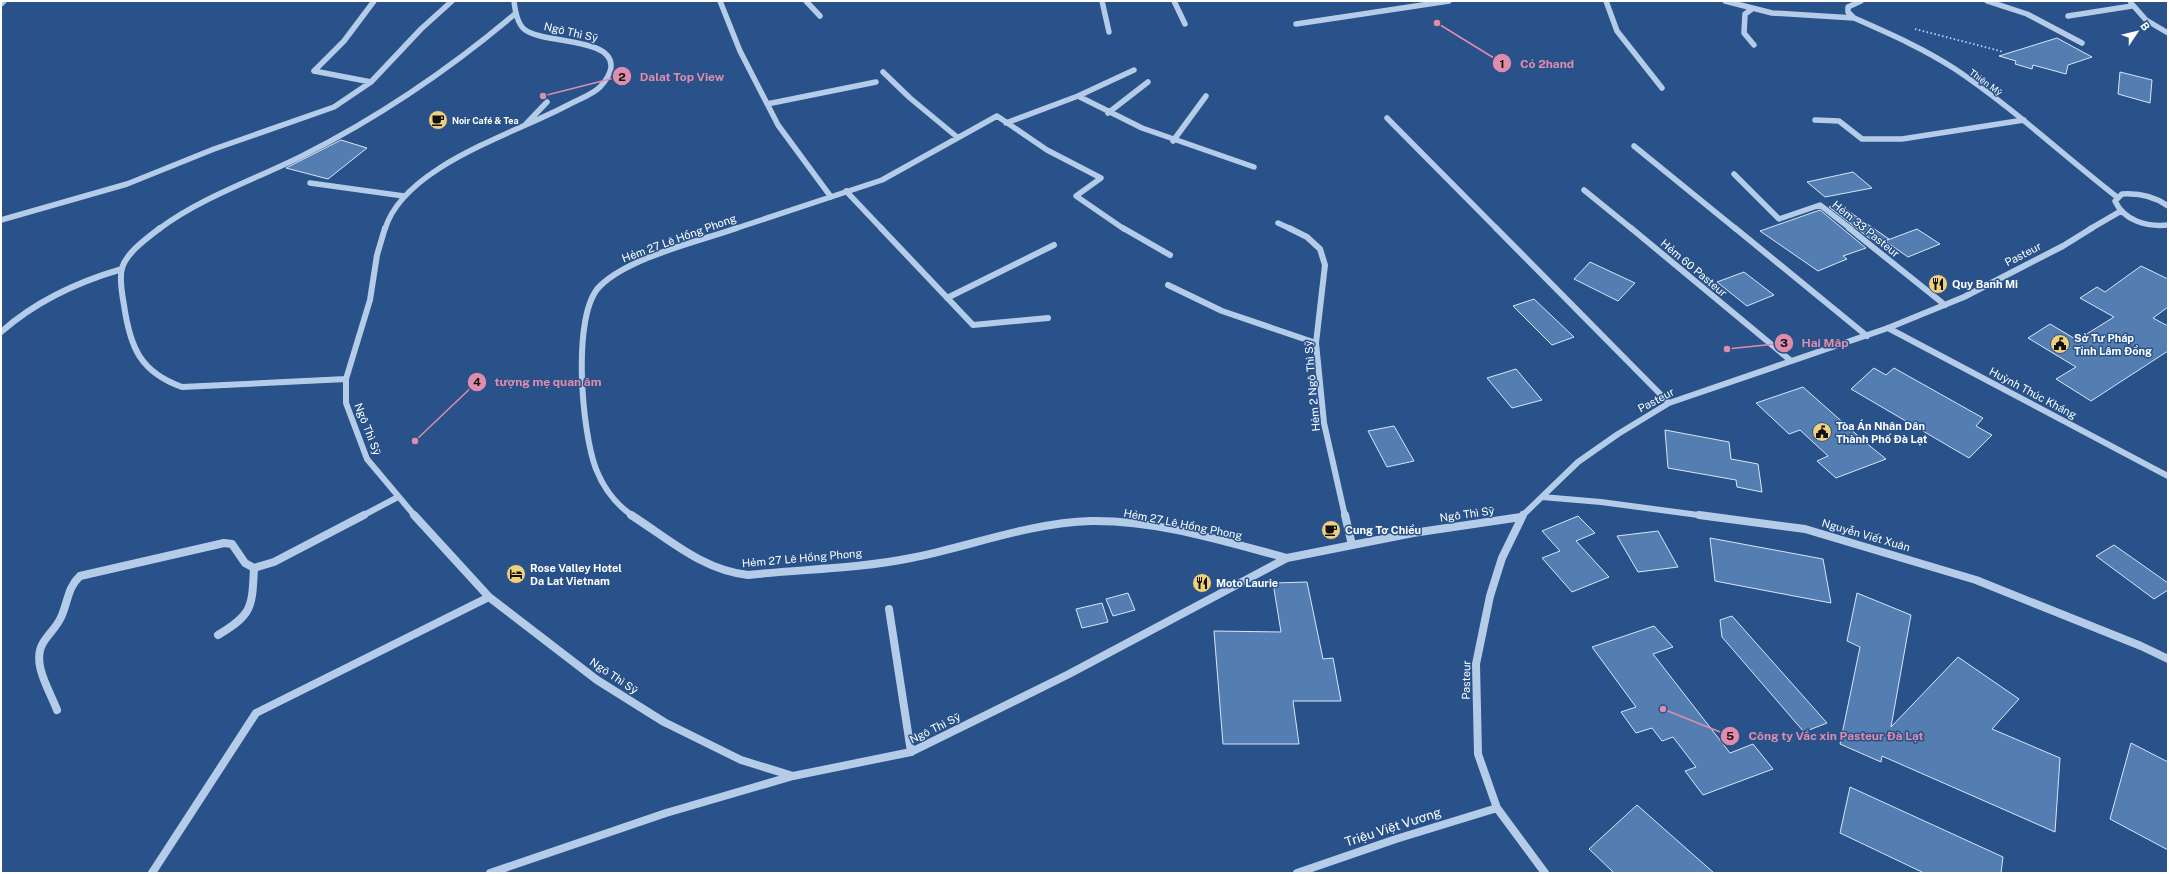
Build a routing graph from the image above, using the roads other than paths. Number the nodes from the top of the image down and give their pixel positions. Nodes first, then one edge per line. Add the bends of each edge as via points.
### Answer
1 (4, 1) edge
2 (374, 1) edge
3 (452, 1) edge
4 (514, 1) edge
5 (720, 1) edge
6 (806, 1) edge
7 (1102, 1) edge
8 (1174, 1) edge
9 (1413, 1) edge
10 (1449, 1) edge
11 (1606, 1) edge
12 (1725, 1) edge
13 (1861, 1) edge
14 (1987, 1) edge
15 (2131, 3) edge
16 (1, 4) edge
17 (1417, 5) junction
18 (1752, 9) junction
19 (516, 12) junction
20 (820, 16) dead end
21 (2068, 16) dead end
22 (1854, 18) junction
23 (1186, 24) dead end
24 (1296, 24) dead end
25 (1109, 32) dead end
26 (2168, 33) edge
27 (2082, 43) dead end
28 (1754, 45) dead end
29 (1134, 70) dead end
30 (883, 72) dead end
31 (370, 82) junction
32 (876, 82) dead end
33 (1148, 82) dead end
34 (1662, 88) dead end
35 (1078, 96) junction
36 (1206, 96) dead end
37 (548, 102) dead end
38 (767, 104) junction
39 (1108, 113) junction
40 (1388, 118) dead end
41 (1815, 120) dead end
42 (2024, 120) junction
43 (1006, 123) junction
44 (523, 127) junction
45 (957, 137) junction
46 (1173, 141) junction
47 (1634, 146) dead end
48 (1254, 167) dead end
49 (1734, 174) dead end
50 (310, 183) dead end
51 (1584, 190) dead end
52 (846, 191) junction
53 (404, 196) junction
54 (831, 197) junction
55 (2117, 197) junction
56 (2167, 205) edge
57 (2121, 211) junction
58 (1, 220) edge
59 (1278, 223) dead end
60 (2168, 225) edge
61 (1054, 245) dead end
62 (1170, 255) dead end
63 (122, 269) junction
64 (1168, 285) dead end
65 (947, 298) junction
66 (1945, 305) junction
67 (1048, 318) dead end
68 (1888, 328) junction
69 (1, 332) edge
70 (1867, 336) junction
71 (1316, 343) junction
72 (1790, 360) junction
73 (346, 379) junction
74 (1669, 403) junction
75 (2168, 476) edge
76 (398, 497) junction
77 (1542, 497) junction
78 (1521, 517) junction
79 (1352, 545) junction
80 (1287, 558) junction
81 (254, 568) junction
82 (489, 597) junction
83 (889, 609) dead end
84 (218, 635) dead end
85 (2168, 659) edge
86 (57, 710) dead end
87 (911, 752) junction
88 (793, 776) junction
89 (1497, 808) junction
90 (152, 873) edge
91 (490, 873) edge
92 (1296, 873) edge
93 (1545, 873) edge

1 - 16 street
2 - 31 street via 344,41 314,71
3 - 31 street
4 - 19 street, Ngô Thì Sỹ
5 - 38 street via 740,51
6 - 20 street
7 - 25 street
8 - 23 street
9 - 17 street
10 - 17 street
11 - 34 street via 1617,31
12 - 18 street
13 - 22 street via 1848,7 1848,12
14 - 27 street via 2027,14
15 - 21 street
15 - 26 street via 2146,20
17 - 24 street
18 - 22 street via 1772,13
18 - 28 street via 1745,14 1744,33
19 - 44 street, Ngô Thì Sỹ via 523,28 533,35 596,47 607,56 611,65 609,74 598,88
19 - 63 street via 481,44 361,124 296,159 232,188 150,234 132,253
22 - 42 street, Thiện Mỹ via 1919,47 1953,68
29 - 35 street
30 - 45 street
31 - 58 street via 354,95 316,114 214,149 128,184
32 - 38 street
33 - 39 street
35 - 39 street
35 - 43 street
36 - 46 street
37 - 44 street
38 - 54 street via 778,125
39 - 46 street
40 - 74 street
41 - 42 street via 1839,120 1862,139 1902,139
42 - 55 street, Thiện Mỹ
43 - 45 street, Hẻm 27 Lê Hồng Phong via 997,116
43 - 62 street via 1062,160 1101,178 1076,196 1132,235
44 - 53 street, Ngô Thì Sỹ via 476,147
45 - 52 street, Hẻm 27 Lê Hồng Phong via 882,180
46 - 48 street
47 - 70 street
49 - 66 street, Hẻm 33 Pasteur via 1779,219 1820,205
50 - 53 street
51 - 72 street, Hẻm 60 Pasteur
52 - 54 street, Hẻm 27 Lê Hồng Phong
52 - 65 street
53 - 73 street, Ngô Thì Sỹ via 388,218 377,255 370,300
54 - 80 street, Hẻm 27 Lê Hồng Phong via 645,259 604,282 588,303 583,329 583,396 592,458 611,498 633,516 692,558 733,575 842,567 910,558 1010,532 1074,523 1118,522 1162,529
55 - 56 street via 2129,193 2138,194
55 - 57 street via 2115,201
57 - 60 street via 2148,224
57 - 66 street, Pasteur via 2063,246
59 - 71 street, Hẻm 2 Ngô Thì Sỹ via 1307,237 1320,249 1323,257 1325,265
61 - 65 street
63 - 69 street via 92,277 39,303
63 - 73 street via 124,307 130,338 140,360 167,382 182,388
64 - 71 street via 1201,303 1244,320
65 - 67 street via 973,325
66 - 68 street, Pasteur
68 - 70 street, Pasteur
68 - 75 street, Huỳnh Thúc Kháng
70 - 72 street, Pasteur
71 - 79 street, Hẻm 2 Ngô Thì Sỹ via 1324,423
72 - 74 street, Pasteur
73 - 76 street, Ngô Thì Sỹ via 346,403 367,459
74 - 77 street, Pasteur via 1578,462
76 - 81 street via 274,562
76 - 82 street, Ngô Thì Sỹ
77 - 78 street, Pasteur
77 - 85 street, Nguyễn Viết Xuân via 1601,502 1805,529 1976,580
78 - 79 street, Ngô Thì Sỹ via 1413,532
78 - 89 street, Pasteur via 1502,558 1490,596 1476,664 1478,754
79 - 80 street, Ngô Thì Sỹ
80 - 87 street, Ngô Thì Sỹ via 1069,674
81 - 84 street via 248,614
81 - 86 street via 245,563 232,544 224,543 91,573 76,579 58,626 40,649 42,671
82 - 88 street, Ngô Thì Sỹ via 597,680 664,722 741,760
82 - 90 street via 256,713
83 - 87 street
87 - 88 street, Ngô Thì Sỹ
88 - 91 street via 666,813
89 - 92 street, Triệu Việt Vương
89 - 93 street, Pasteur

